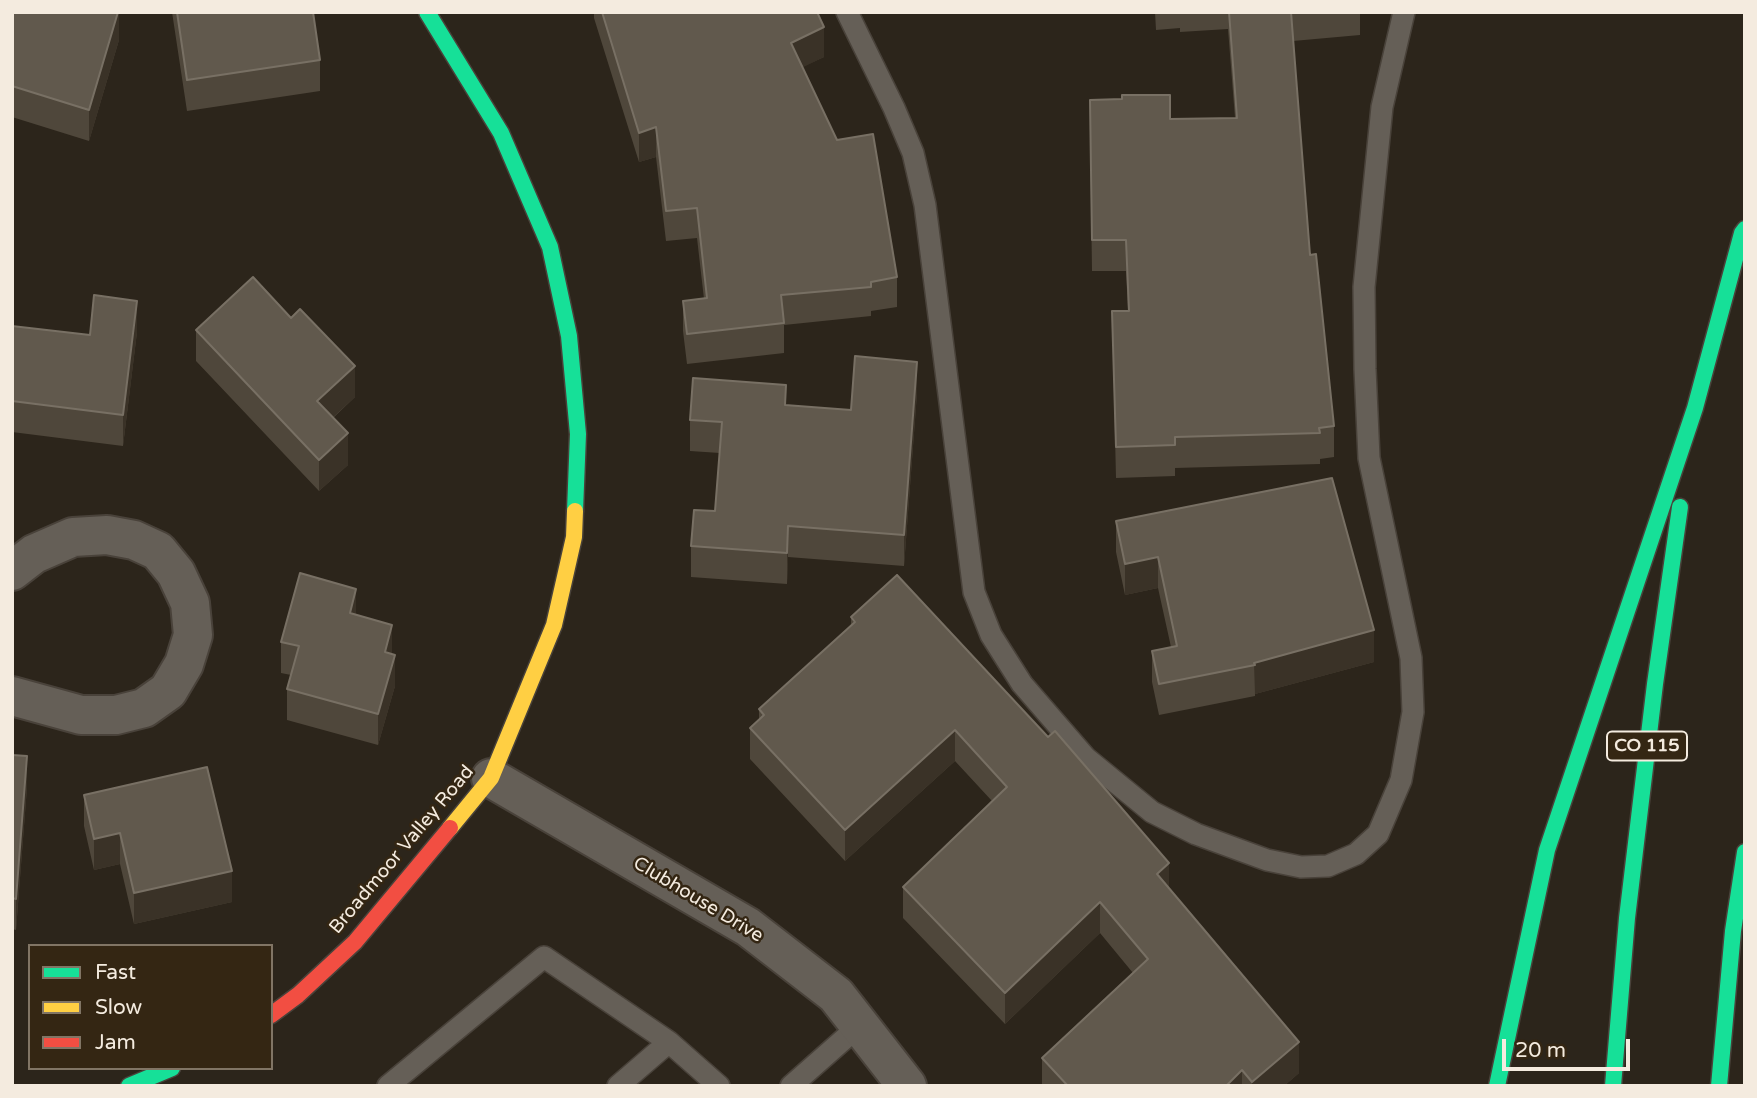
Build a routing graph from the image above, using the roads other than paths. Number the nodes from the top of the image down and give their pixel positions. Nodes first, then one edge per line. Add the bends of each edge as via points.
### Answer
1 (427, 12) edge
2 (846, 12) edge
3 (1404, 12) edge
4 (1745, 229) edge
5 (1695, 408) junction
6 (12, 571) edge
7 (12, 696) edge
8 (491, 778) junction
9 (1745, 852) edge
10 (273, 1014) edge
11 (860, 1025) junction
12 (669, 1042) junction
13 (167, 1070) edge
14 (129, 1086) edge
15 (388, 1086) edge
16 (618, 1086) edge
17 (719, 1086) edge
18 (791, 1086) edge
19 (906, 1086) edge
20 (1497, 1086) edge
21 (1613, 1086) edge
22 (1719, 1086) edge

1 - 8 main road, Broadmoor Valley Road via 501,133 550,247 569,336 578,434 574,537 554,625
2 - 3 lane via 913,153 925,205 974,592 991,635 1022,684 1086,758 1152,812 1196,834 1267,860 1301,867 1328,866 1356,854 1378,834 1401,780 1413,712 1411,658 1369,458 1365,369 1364,287 1382,107
4 - 5 main road, CO 115
5 - 20 main road via 1547,850
5 - 21 main road, CO 115 via 1655,684 1627,918
6 - 7 street via 34,554 73,537 107,535 134,540 158,551 176,573 190,603 192,635 184,664 168,691 144,708 116,715 82,715
8 - 10 main road, Broadmoor Valley Road via 355,942
8 - 11 street, Clubhouse Drive via 748,927 836,995
9 - 22 main road via 1732,931
11 - 18 lane
11 - 19 street, Clubhouse Drive
12 - 15 lane via 544,957
12 - 16 lane
12 - 17 lane
13 - 14 main road

